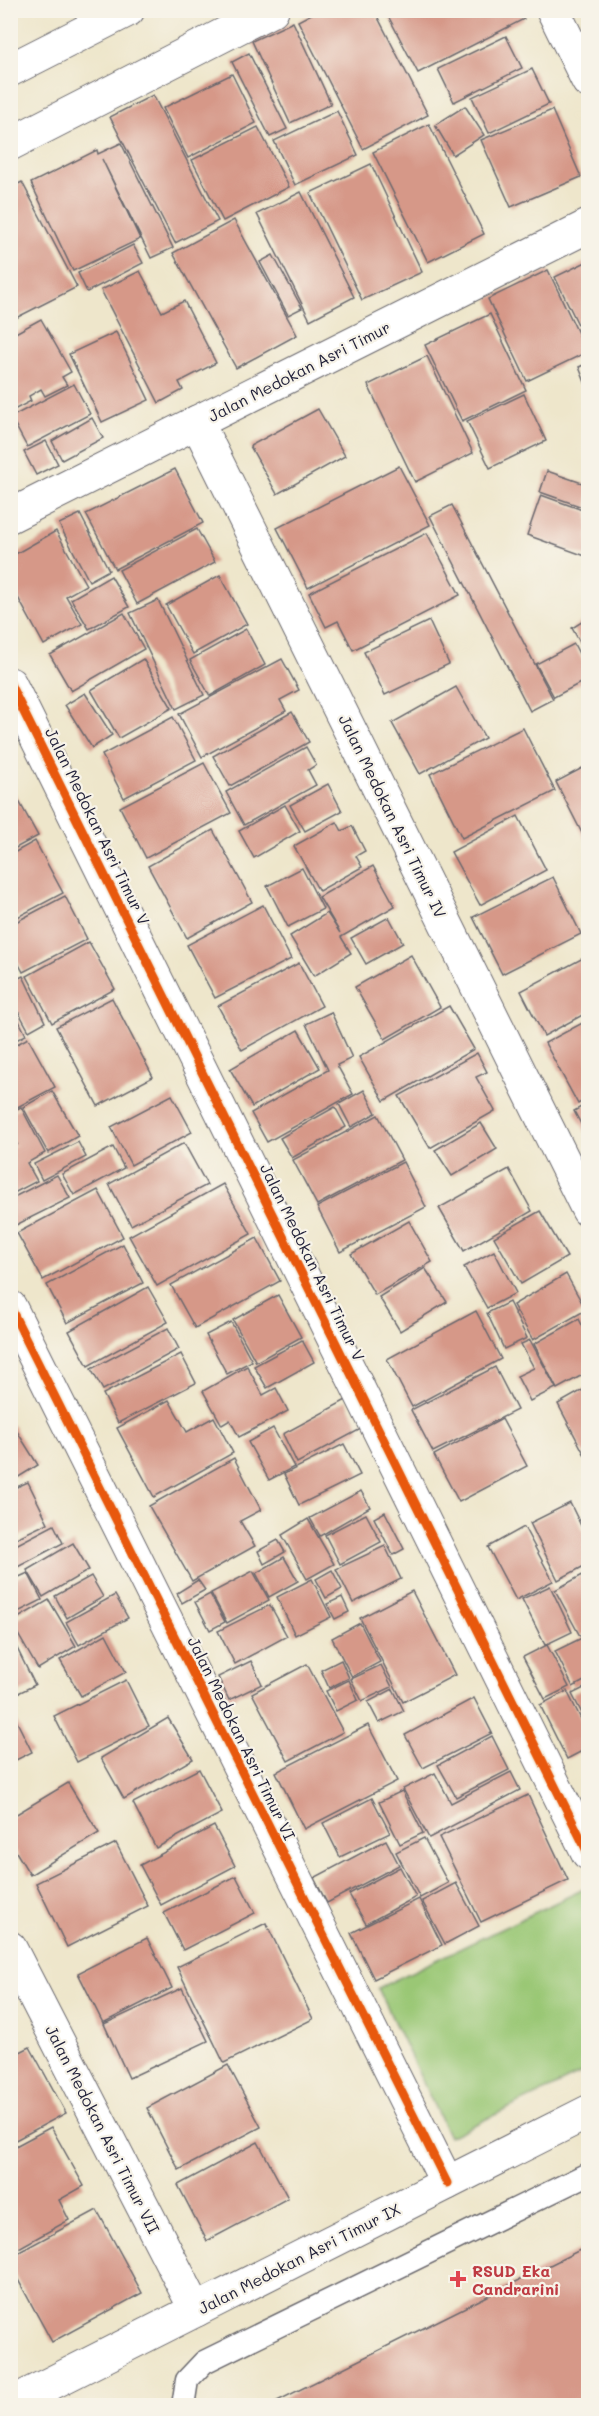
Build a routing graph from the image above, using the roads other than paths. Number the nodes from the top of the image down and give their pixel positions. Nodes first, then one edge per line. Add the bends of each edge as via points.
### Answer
1 (128, 10) edge
2 (272, 10) edge
3 (553, 10) edge
4 (10, 70) edge
5 (588, 81) edge
6 (10, 144) edge
7 (588, 226) edge
8 (197, 422) junction
9 (10, 516) edge
10 (10, 684) edge
11 (588, 1210) edge
12 (10, 1307) edge
13 (588, 1853) edge
14 (10, 1948) edge
15 (588, 2112) edge
16 (588, 2174) edge
17 (447, 2183) junction
18 (196, 2310) junction
19 (10, 2404) edge
20 (183, 2406) edge

1 - 4 street
2 - 6 street
3 - 5 street
7 - 8 street, Jalan Medokan Asri Timur
8 - 9 street, Jalan Medokan Asri Timur
8 - 11 street, Jalan Medokan Asri Timur IV
10 - 13 street, Jalan Medokan Asri Timur V
12 - 17 street, Jalan Medokan Asri Timur VI
14 - 18 street, Jalan Medokan Asri Timur VII
15 - 17 street, Jalan Medokan Asri Timur IX
16 - 20 lane via 204,2362 187,2380
17 - 18 street, Jalan Medokan Asri Timur IX
18 - 19 street, Jalan Medokan Asri Timur IX

